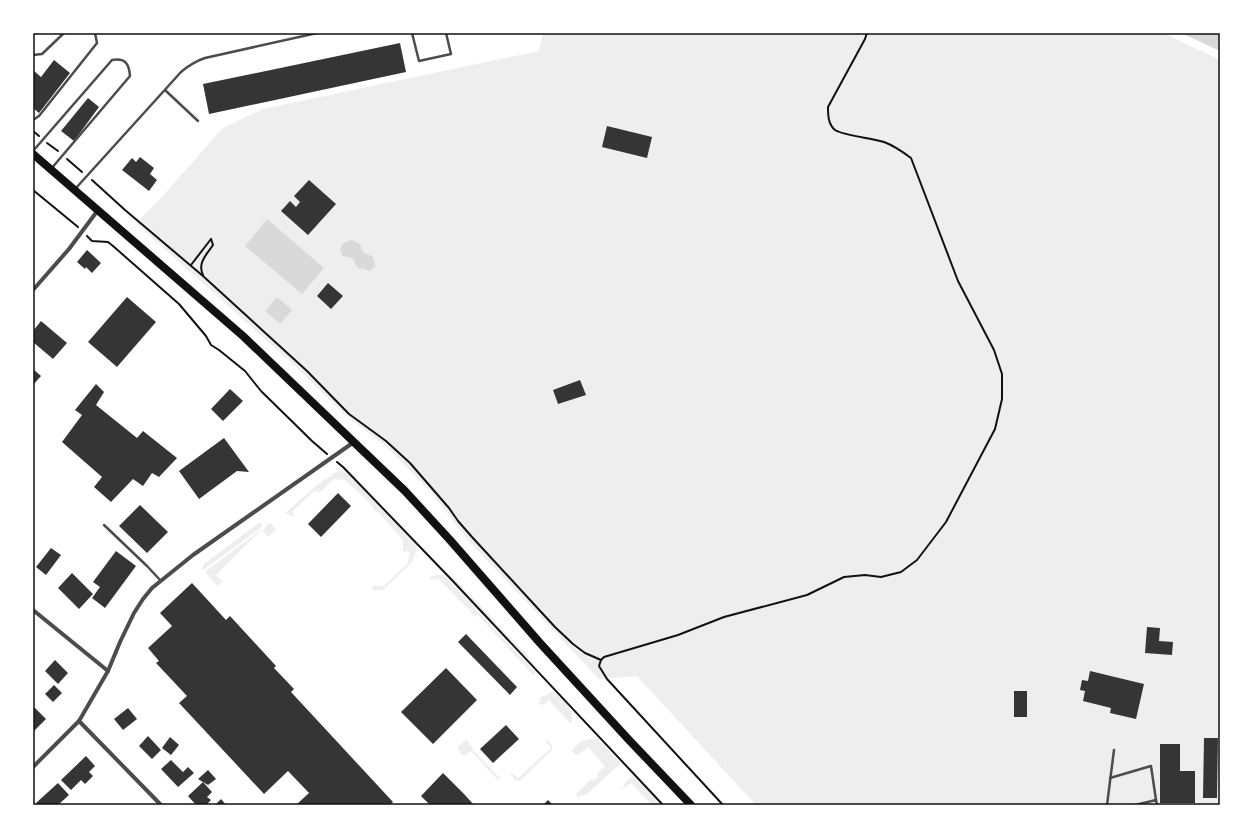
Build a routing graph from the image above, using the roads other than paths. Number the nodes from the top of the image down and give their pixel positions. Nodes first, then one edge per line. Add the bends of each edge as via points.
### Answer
1 (64, 33) edge
2 (95, 33) edge
3 (317, 33) edge
4 (412, 33) edge
5 (446, 33) edge
6 (33, 55) edge
7 (165, 90) junction
8 (33, 120) edge
9 (198, 121) dead end
10 (33, 152) edge
11 (51, 169) junction
12 (74, 189) junction
13 (98, 210) junction
14 (33, 290) edge
15 (354, 442) junction
16 (104, 526) dead end
17 (160, 581) junction
18 (33, 610) edge
19 (108, 671) junction
20 (79, 721) junction
21 (1114, 750) dead end
22 (33, 767) edge
23 (1110, 778) junction
24 (1156, 800) junction
25 (161, 805) edge
26 (691, 805) edge
27 (1107, 805) edge
28 (1135, 805) edge
29 (1157, 805) edge

1 - 6 lane via 42,54
2 - 8 lane via 97,43 94,48
3 - 7 lane via 197,61 181,72
4 - 5 lane via 419,62 451,54
7 - 9 lane
7 - 12 lane
10 - 11 main road
10 - 11 lane via 112,60 126,62 130,68 130,76
11 - 12 main road
12 - 13 main road
13 - 14 street
13 - 15 main road via 243,336
15 - 17 street
15 - 26 main road via 450,540 545,648
16 - 17 lane
17 - 19 street via 134,613
18 - 19 street
19 - 20 street
20 - 22 street
20 - 25 street
21 - 23 lane
23 - 24 lane via 1152,766
23 - 27 lane
24 - 28 lane
24 - 29 lane

